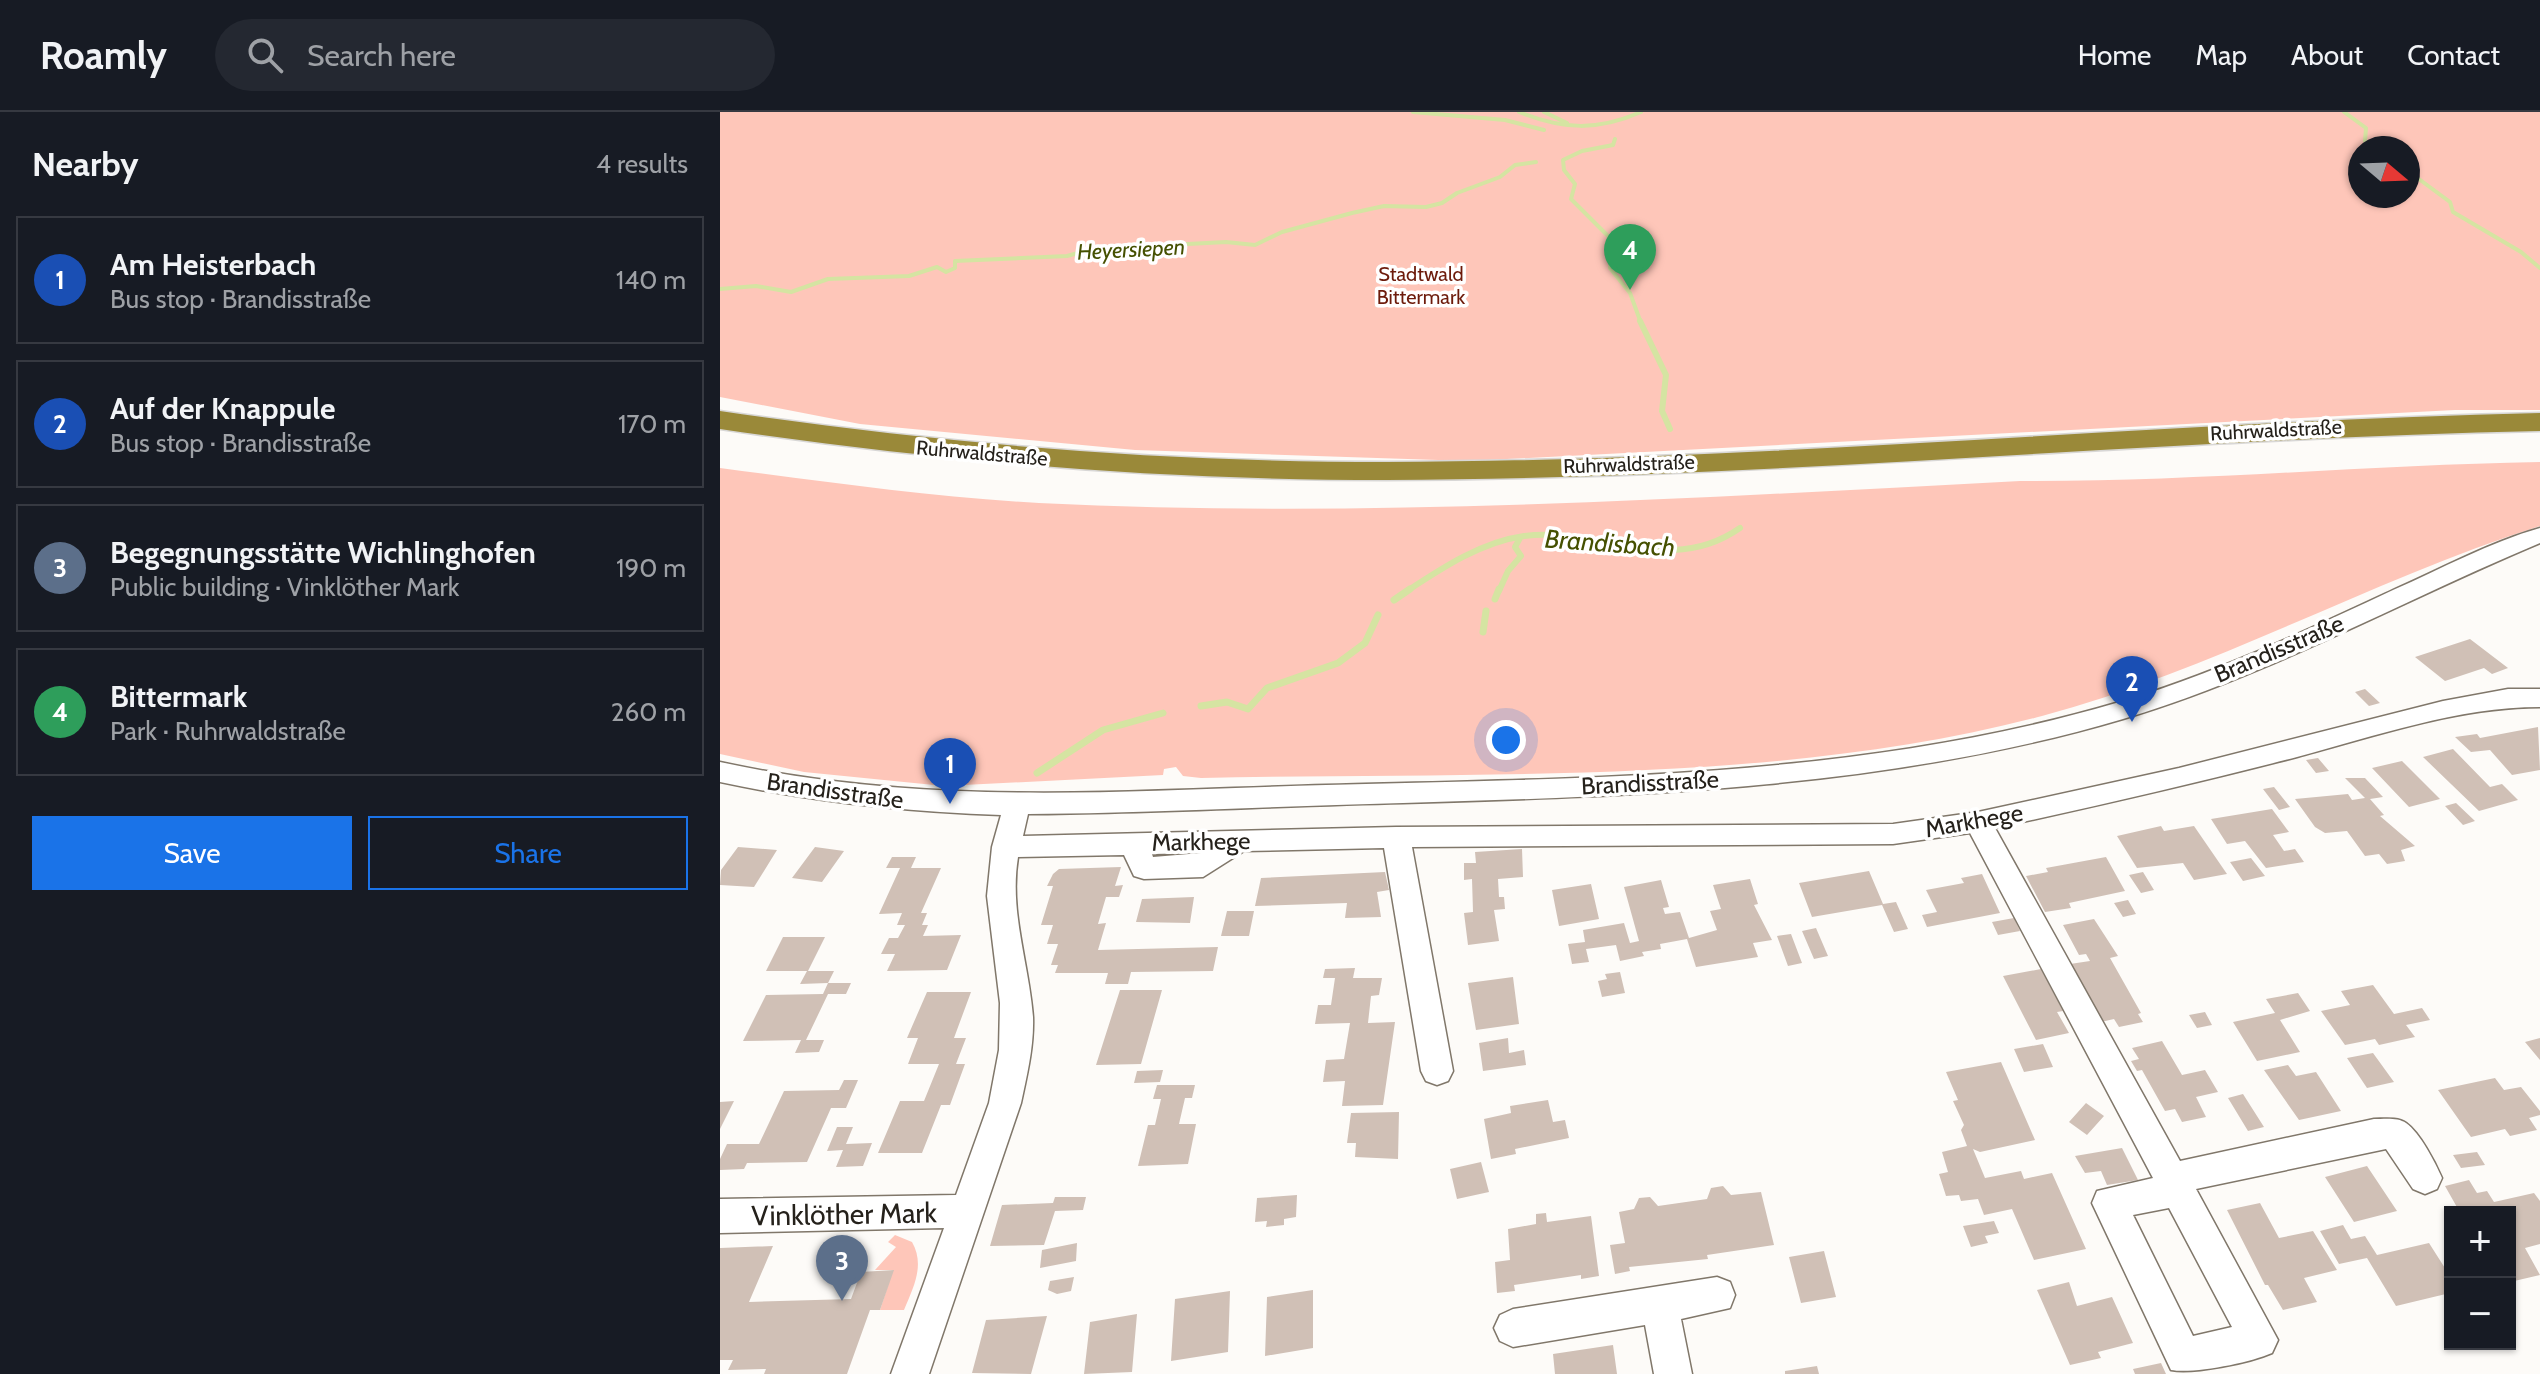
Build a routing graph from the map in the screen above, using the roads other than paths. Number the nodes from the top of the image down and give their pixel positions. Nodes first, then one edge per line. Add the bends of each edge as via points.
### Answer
1 (720, 420) edge
2 (2540, 422) edge
3 (2540, 445) edge
4 (720, 446) edge
5 (2540, 535) edge
6 (2540, 698) edge
7 (720, 772) edge
8 (1017, 806) junction
9 (1978, 822) junction
10 (1396, 837) junction
11 (1006, 847) junction
12 (1437, 1071) dead end
13 (2425, 1178) dead end
14 (2173, 1185) junction
15 (967, 1211) junction
16 (720, 1216) edge
17 (1717, 1295) dead end
18 (1660, 1305) junction
19 (1513, 1328) dead end
20 (910, 1374) edge
21 (1673, 1374) edge

1 - 2 highway, Ruhrwaldstraße via 840,439 1031,458 1401,470 1615,466 2288,429
3 - 4 highway via 2297,451 1589,489 1374,493 1011,480 868,468
5 - 8 street, Brandisstraße via 2180,691 2035,734 1939,753 1800,774 1627,785
6 - 9 street, Markhege via 2443,710 2179,778
7 - 8 street, Brandisstraße via 879,799
8 - 11 street
9 - 10 street, Markhege via 1859,837
9 - 14 street
10 - 11 street, Markhege via 1238,841 1203,866 1144,868 1133,843
10 - 12 street
11 - 15 street via 1000,895 1017,1017 1014,1063
13 - 14 street via 2395,1134 2374,1134
14 - 14 street via 2221,1272 2259,1340 2184,1357 2109,1203
15 - 16 street, Vinklöther Mark
15 - 20 street
17 - 18 street
18 - 19 street
18 - 21 street

